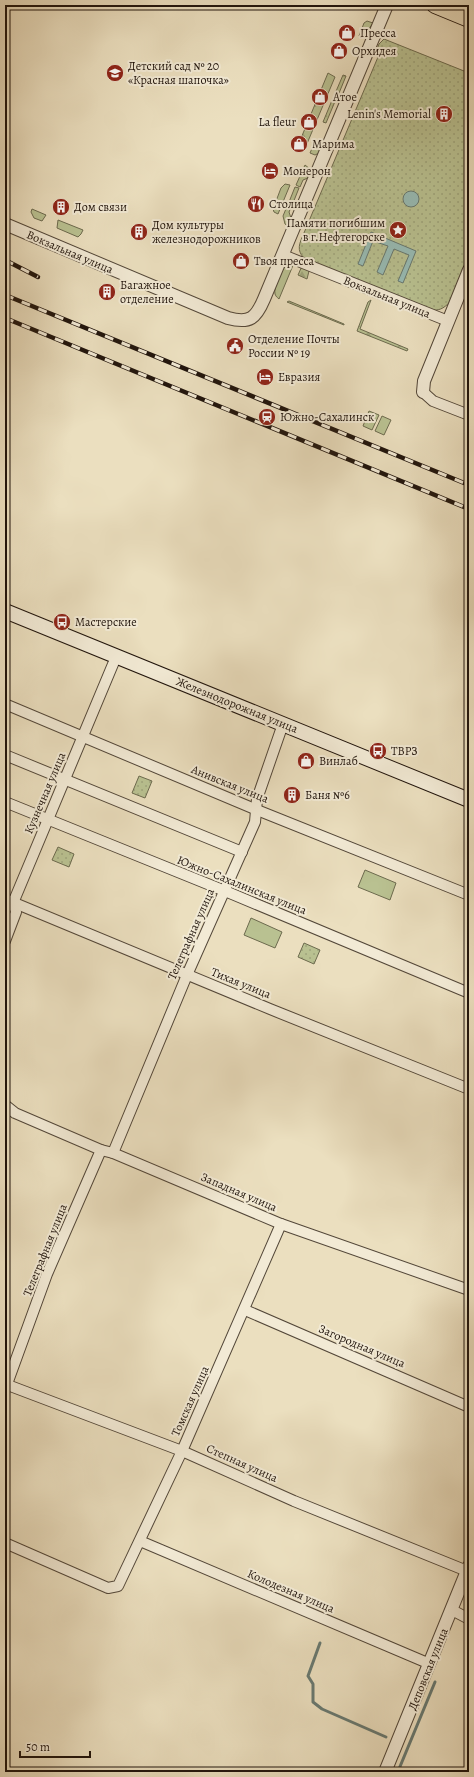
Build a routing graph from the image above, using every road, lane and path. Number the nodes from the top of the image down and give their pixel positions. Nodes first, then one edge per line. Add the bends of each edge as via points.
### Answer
1 (387, 5) edge
2 (435, 5) edge
3 (469, 19) edge
4 (5, 224) edge
5 (283, 255) junction
6 (469, 270) edge
7 (448, 321) junction
8 (423, 392) joint
9 (469, 415) edge
10 (5, 611) edge
11 (116, 657) junction
12 (5, 704) edge
13 (283, 724) junction
14 (83, 737) junction
15 (5, 755) edge
16 (65, 779) junction
17 (469, 800) edge
18 (5, 802) edge
19 (257, 810) junction
20 (47, 819) junction
21 (242, 852) junction
22 (225, 891) junction
23 (469, 895) edge
24 (9, 901) edge
25 (5, 941) edge
26 (187, 975) junction
27 (469, 993) edge
28 (469, 1089) edge
29 (5, 1105) edge
30 (101, 1150) junction
31 (113, 1153) junction
32 (282, 1224) junction
33 (469, 1290) edge
34 (245, 1310) junction
35 (6, 1384) edge
36 (469, 1407) edge
37 (182, 1451) junction
38 (140, 1541) junction
39 (5, 1543) edge
40 (468, 1568) edge
41 (452, 1610) junction
42 (469, 1619) edge
43 (430, 1664) junction
44 (385, 1772) edge

1 - 5 street
2 - 3 main road
4 - 5 street, Вокзальная улица via 238,321 247,320 258,312
5 - 7 street, Вокзальная улица
6 - 7 street
7 - 8 street via 424,381
8 - 9 street via 433,401
10 - 11 main road, Железнодорожная улица
11 - 13 main road, Железнодорожная улица
11 - 14 street, Кузнечная улица
12 - 14 street, Анивская улица
13 - 17 main road, Железнодорожная улица
13 - 19 street, Телеграфная улица via 258,799
14 - 16 street, Кузнечная улица
14 - 19 street, Анивская улица
15 - 16 street
16 - 20 street, Кузнечная улица
16 - 21 street
18 - 20 street, Южно-Сахалинская улица
19 - 21 street, Телеграфная улица via 255,822
19 - 23 street, Анивская улица
20 - 22 street, Южно-Сахалинская улица
20 - 24 street, Кузнечная улица
21 - 22 street, Телеграфная улица
22 - 26 street, Телеграфная улица
22 - 27 street, Южно-Сахалинская улица
24 - 25 street, Кузнечная улица via 16,912
24 - 26 street, Тихая улица
26 - 28 street, Тихая улица
26 - 31 street, Телеграфная улица
29 - 30 street, Западная улица via 16,1113
30 - 31 street, Западная улица
30 - 35 street, Телеграфная улица via 47,1274
31 - 32 street, Западная улица
32 - 33 street, Западная улица
32 - 34 street, Томская улица
34 - 36 street, Загородная улица
34 - 37 street, Томская улица
35 - 37 street, Степная улица
37 - 38 street, Томская улица
37 - 40 street, Степная улица via 294,1500
38 - 39 street, Томская улица via 118,1586 108,1588
38 - 43 street, Колодезная улица
40 - 41 street, Деповская улица
41 - 42 street
41 - 43 street, Деповская улица
43 - 44 street, Деповская улица

